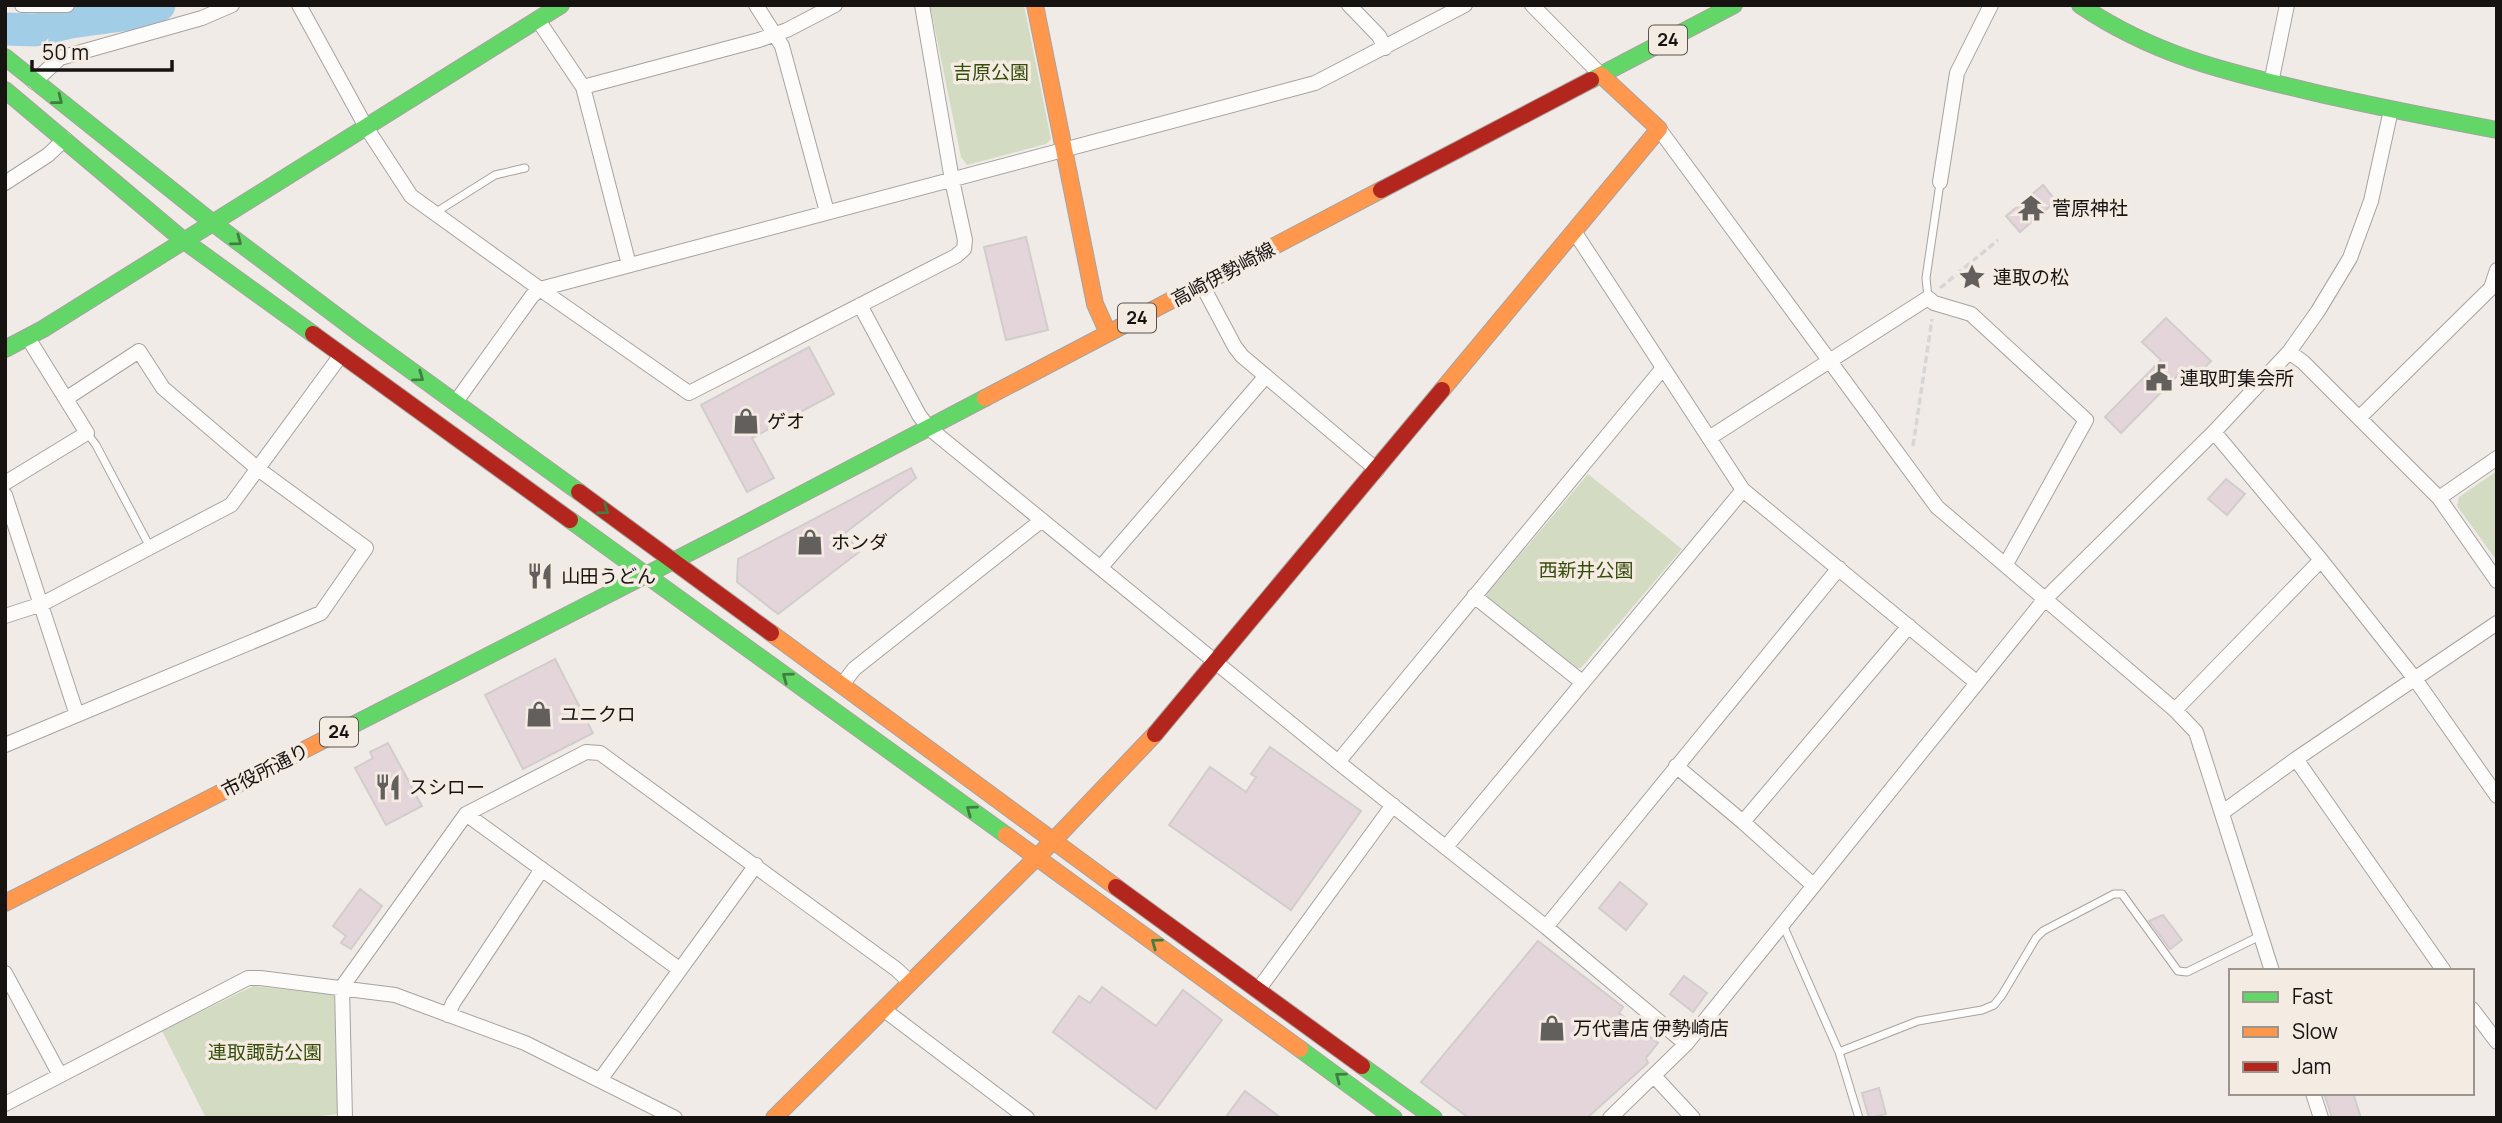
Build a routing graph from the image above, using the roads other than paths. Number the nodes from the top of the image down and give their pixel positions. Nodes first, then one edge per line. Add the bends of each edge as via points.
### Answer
1 (22, 5) edge
2 (67, 5) edge
3 (232, 5) edge
4 (299, 5) edge
5 (561, 5) edge
6 (756, 5) edge
7 (835, 5) edge
8 (922, 5) edge
9 (1349, 5) edge
10 (1465, 5) edge
11 (1532, 5) edge
12 (1734, 5) edge
13 (1991, 5) edge
14 (2081, 5) edge
15 (2287, 5) edge
16 (1040, 6) edge
17 (538, 20) junction
18 (774, 34) junction
19 (1385, 48) junction
20 (5, 57) edge
21 (1601, 75) junction
22 (34, 82) junction
23 (2271, 83) junction
24 (583, 87) junction
25 (5, 90) edge
26 (2391, 110) junction
27 (366, 127) junction
28 (1659, 129) junction
29 (2497, 130) edge
30 (65, 139) junction
31 (1064, 150) junction
32 (525, 168) dead end
33 (952, 180) junction
34 (1940, 182) joint
35 (5, 183) edge
36 (827, 212) junction
37 (436, 216) junction
38 (213, 223) junction
39 (1574, 231) junction
40 (183, 240) junction
41 (629, 265) junction
42 (2497, 270) edge
43 (1202, 285) junction
44 (540, 289) junction
45 (1931, 300) junction
46 (860, 305) junction
47 (1108, 333) junction
48 (28, 338) junction
49 (5, 349) edge
50 (2289, 352) junction
51 (341, 355) junction
52 (1830, 359) junction
53 (1663, 368) junction
54 (1266, 376) junction
55 (67, 398) junction
56 (455, 403) junction
57 (2359, 418) junction
58 (929, 428) junction
59 (2214, 432) junction
60 (87, 433) junction
61 (1709, 438) junction
62 (2497, 458) edge
63 (258, 469) junction
64 (1377, 470) junction
65 (5, 483) edge
66 (1743, 490) junction
67 (5, 495) edge
68 (2439, 498) junction
69 (1042, 520) junction
70 (150, 548) junction
71 (674, 561) junction
72 (2321, 561) junction
73 (2006, 564) junction
74 (1101, 567) junction
75 (1839, 569) junction
76 (646, 575) junction
77 (2497, 581) edge
78 (1474, 596) junction
79 (2044, 600) junction
80 (42, 604) junction
81 (5, 616) edge
82 (2497, 623) edge
83 (1909, 626) junction
84 (1216, 662) junction
85 (2414, 679) junction
86 (1582, 682) junction
87 (1976, 682) junction
88 (842, 685) junction
89 (2175, 710) junction
90 (78, 715) junction
91 (5, 745) edge
92 (2296, 760) junction
93 (1338, 762) junction
94 (1676, 766) junction
95 (2497, 796) edge
96 (1393, 806) junction
97 (2223, 812) junction
98 (466, 814) junction
99 (1743, 822) junction
100 (1053, 841) junction
101 (1446, 847) junction
102 (1037, 857) junction
103 (756, 865) junction
104 (542, 869) junction
105 (1813, 885) junction
106 (5, 903) edge
107 (1783, 924) junction
108 (1546, 927) junction
109 (2260, 936) junction
110 (679, 969) junction
111 (2271, 969) edge
112 (2443, 969) edge
113 (5, 973) edge
114 (910, 982) junction
115 (342, 987) junction
116 (1258, 990) junction
117 (883, 1009) junction
118 (2474, 1011) edge
119 (448, 1015) junction
120 (2492, 1025) edge
121 (2497, 1042) edge
122 (1686, 1044) junction
123 (1839, 1052) junction
124 (60, 1076) junction
125 (1654, 1076) junction
126 (600, 1080) junction
127 (2314, 1095) edge
128 (5, 1104) edge
129 (345, 1118) edge
130 (675, 1118) edge
131 (774, 1118) edge
132 (1027, 1118) edge
133 (1394, 1118) edge
134 (1434, 1118) edge
135 (1609, 1118) edge
136 (1693, 1118) edge
137 (1859, 1118) edge
138 (2321, 1118) edge

1 - 2 street
3 - 22 street via 202,18 60,58
4 - 27 street
5 - 17 street
6 - 18 street
7 - 18 street
8 - 33 street
9 - 19 street
10 - 19 street
11 - 21 street
12 - 21 street, 高崎伊勢崎線 / 24
13 - 34 street via 1957,73
14 - 23 street via 2144,44 2173,56
15 - 23 street
16 - 31 street
17 - 24 street
17 - 27 street
18 - 24 street
18 - 36 street via 782,46
19 - 31 street via 1315,83
20 - 22 street
21 - 28 street
21 - 43 street, 高崎伊勢崎線 / 24
22 -> 38 street
23 - 26 street
24 - 41 street
25 - 30 street
26 - 29 street
26 - 50 street via 2371,201 2350,258
27 - 37 street via 411,196
27 - 38 street
28 - 39 street
28 - 52 street
30 - 35 street
30 - 40 street
31 - 33 street
31 - 47 street via 1096,304
32 - 37 lane via 495,175
33 - 36 street
33 - 46 street via 964,249
34 - 45 lane via 1926,278
36 - 41 street
37 - 44 street
38 - 40 street
38 -> 56 street
39 - 53 street
39 - 64 street
40 - 48 street
40 - 51 street
41 - 44 street
42 - 57 street via 2491,288
43 - 47 street, 高崎伊勢崎線 / 24
43 - 54 street via 1235,347
44 - 46 street via 689,393
44 - 56 street
45 - 52 street
45 - 73 street via 1971,314 2086,420
46 - 58 street
47 - 58 street, 高崎伊勢崎線 / 24
48 - 49 street
48 - 55 street
50 - 57 street
50 - 59 street
51 - 63 street
51 - 76 street
52 - 61 street
52 - 73 street via 1937,507
53 - 61 street
53 - 78 street
54 - 64 street
54 - 74 street
55 - 60 street
55 - 63 street via 139,351 163,388
56 -> 71 street
57 - 68 street
58 - 69 street
58 - 71 street, 高崎伊勢崎線 / 24
59 - 72 street
59 - 79 street
60 - 65 street
60 - 70 lane
61 - 66 street
62 - 68 street
63 - 70 street via 231,505
63 - 90 street via 366,548 321,612
64 - 84 street
66 - 75 street
66 - 86 street
67 - 80 street
68 - 77 street
69 - 74 street
69 - 88 street via 854,669
70 - 80 street
71 - 76 street, 市役所通り / 24
71 - 88 street
72 - 85 street
72 - 89 street
73 - 79 street
74 - 84 street
75 - 83 street
75 - 94 street
102 -> 76 street
76 - 106 street, 市役所通り / 24
78 - 86 street
78 - 93 street
79 - 87 street
79 - 89 street
80 - 81 street
80 - 90 street
82 - 85 street
83 - 87 street
83 - 99 street
84 - 93 street
84 - 100 street via 1157,732
85 - 92 street
85 - 95 street
86 - 101 street
87 - 105 street
88 - 100 street
89 - 97 street via 2196,732
90 - 91 street
92 - 97 street
92 - 112 street
93 - 96 street
94 - 99 street
94 - 108 street
96 - 101 street
96 - 116 street
97 - 109 street
98 - 103 street via 586,752 600,753
98 - 104 street
98 - 115 street
99 - 105 street
100 - 102 street
100 - 116 street
101 - 108 street
102 - 114 street
133 -> 102 street
103 - 110 street
103 - 114 street
104 - 110 street
104 - 119 street
105 - 107 street
107 - 122 street
107 - 123 lane
108 - 122 street
109 - 111 street
109 - 123 lane via 2187,972 2178,971 2122,894 2114,894 2036,938 1994,1005 1918,1021
110 - 126 street
113 - 124 street
114 - 117 street
115 - 119 street via 396,995
115 - 124 street via 248,978
115 - 129 street
116 - 134 street
117 - 131 street
117 - 132 street
118 - 120 street
119 - 126 street via 525,1043
120 - 121 street
122 - 125 street
123 - 137 lane
124 - 128 street
125 - 135 street
125 - 136 street
126 - 130 street
127 - 138 street

